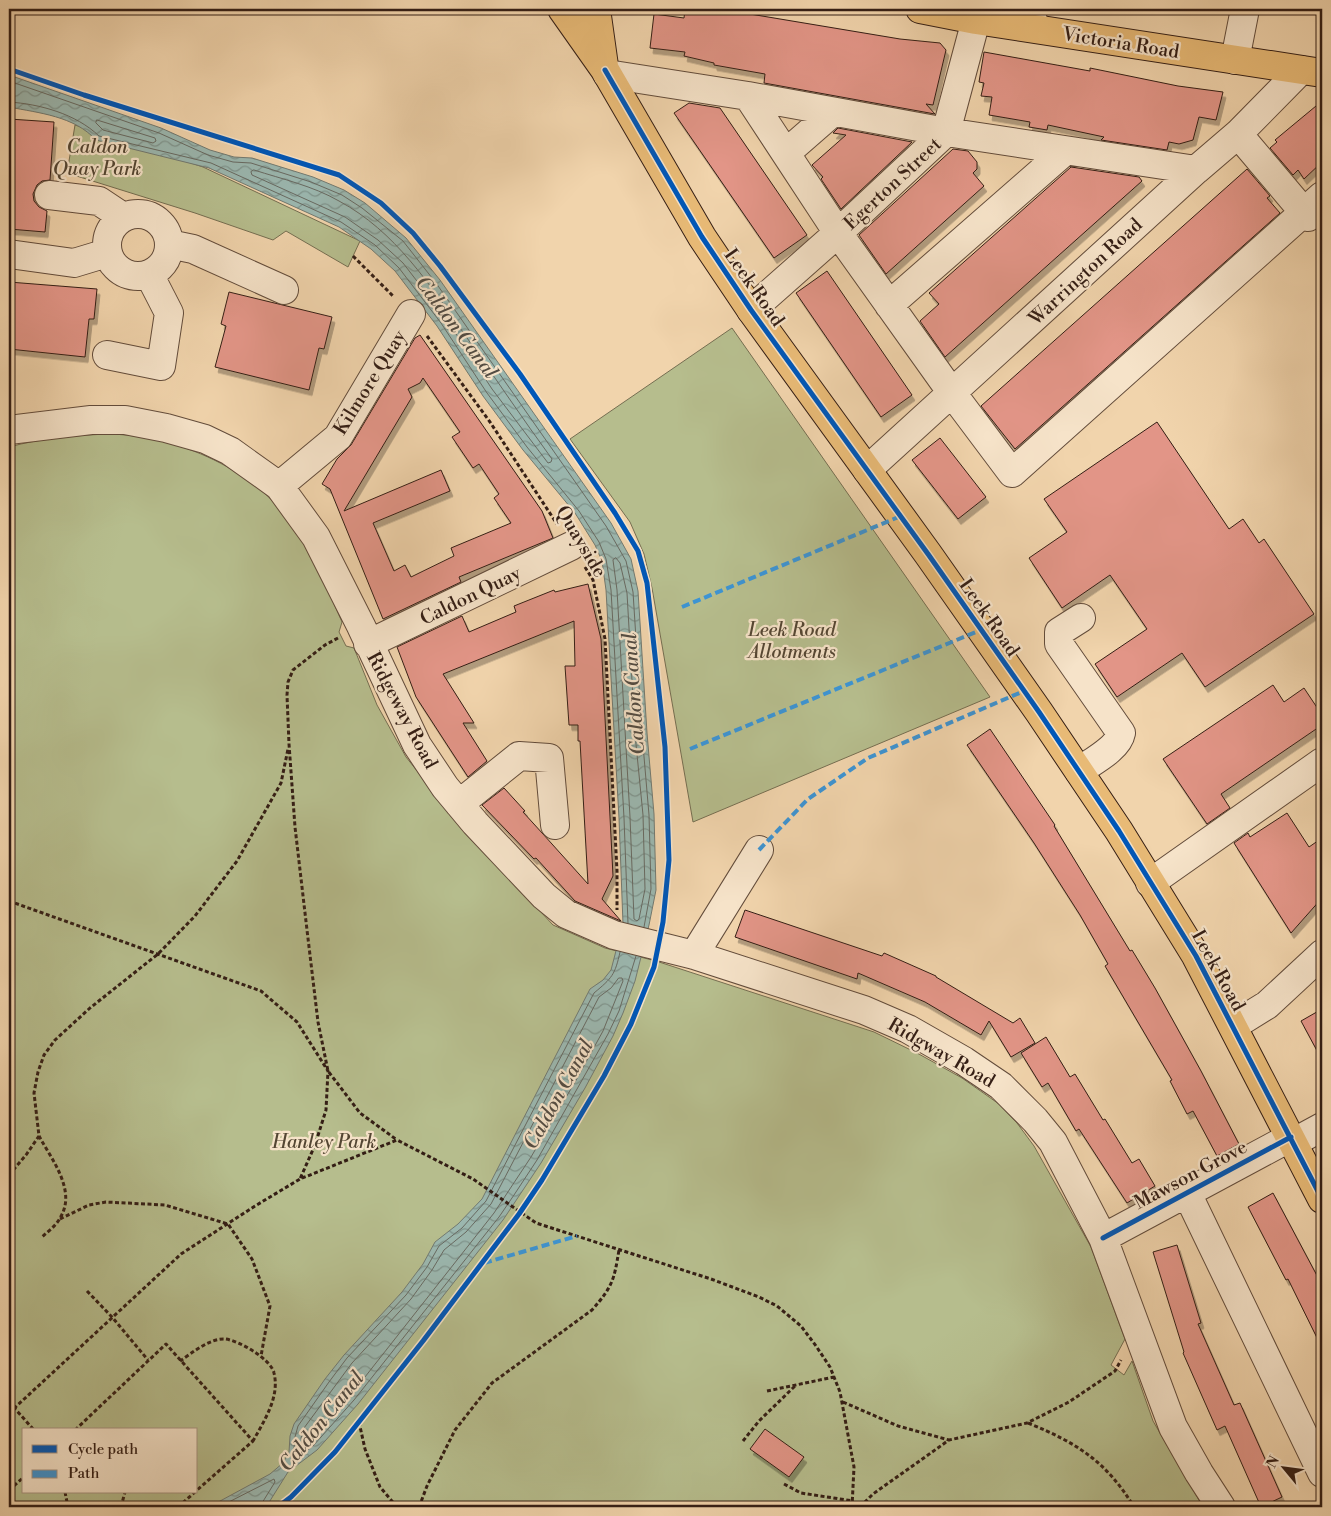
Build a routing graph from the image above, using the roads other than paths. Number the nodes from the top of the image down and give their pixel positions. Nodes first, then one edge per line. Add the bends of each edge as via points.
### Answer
1 (562, 9) edge
2 (920, 9) edge
3 (1245, 9) edge
4 (597, 11) edge
5 (1032, 18) edge
6 (976, 20) junction
7 (1234, 60) junction
8 (606, 72) junction
9 (1312, 72) edge
10 (748, 96) junction
11 (833, 112) junction
12 (946, 132) junction
13 (1238, 134) junction
14 (1065, 151) junction
15 (786, 153) junction
16 (1196, 170) junction
17 (49, 195) dead end
18 (1311, 208) edge
19 (123, 217) junction
20 (838, 234) junction
21 (169, 244) junction
22 (107, 253) junction
23 (9, 254) edge
24 (149, 274) junction
25 (284, 290) dead end
26 (889, 305) junction
27 (751, 310) junction
28 (411, 314) road end
29 (107, 355) dead end
30 (952, 393) junction
31 (9, 430) edge
32 (867, 470) junction
33 (279, 486) junction
34 (571, 546) road end
35 (1081, 618) dead end
36 (365, 635) junction
37 (1322, 762) edge
38 (1078, 771) junction
39 (459, 804) junction
40 (555, 825) dead end
41 (760, 850) dead end
42 (1150, 883) junction
43 (614, 935) joint
44 (689, 954) junction
45 (1322, 954) edge
46 (1233, 1026) junction
47 (1322, 1127) edge
48 (1291, 1137) junction
49 (1187, 1193) junction
50 (1322, 1199) edge
51 (1103, 1238) junction
52 (1322, 1473) edge
53 (1221, 1507) edge

1 - 8 main road, Leek Road
2 - 6 main road, Victoria Road
3 - 7 street
4 - 8 main road, Leek Road
5 - 6 main road, Victoria Road
5 - 7 main road, Victoria Road
6 - 12 street, Egerton Street
7 - 9 main road, Victoria Road
8 - 10 street
8 - 27 main road, Leek Road via 702,237
9 - 13 street, Warrington Road
10 - 11 street
10 - 15 street
11 - 12 street
11 - 15 street
12 - 14 street
12 - 20 street, Egerton Street
13 - 16 street, Warrington Road
13 - 18 street
14 - 16 street
14 - 26 street
15 - 20 street
16 - 30 street, Warrington Road
17 - 19 street via 100,201
18 - 30 street via 1012,473
19 - 21 street via 144,214 153,218 161,224
19 - 22 street via 109,232
20 - 26 street
20 - 27 street, Egerton Street
21 - 24 street via 164,262
21 - 25 street via 193,249
22 - 23 street via 74,263
22 - 24 street via 119,270 128,275
24 - 29 street via 169,313 161,366
26 - 30 street
27 - 32 main road, Leek Road
28 - 33 street, Kilmore Quay via 338,437
30 - 32 street, Warrington Road
31 - 33 street, Ridgeway Road via 91,420 125,420 166,428 205,439 230,451
32 - 38 main road, Leek Road
33 - 36 street, Ridgeway Road via 316,538
34 - 36 street, Caldon Quay
35 - 38 street via 1060,632 1059,644 1121,733 1114,746
36 - 39 street, Ridgeway Road via 417,745
37 - 42 street
38 - 42 main road, Leek Road
39 - 40 street via 520,756 548,758
39 - 43 street, Ridgeway Road via 544,896 566,914
41 - 44 street
42 - 46 main road, Leek Road via 1196,956
43 - 44 street, Ridgway Road
44 - 51 street, Ridgway Road via 880,1017 932,1043 1001,1086 1053,1142
45 - 46 street via 1267,1005
46 - 48 main road, Leek Road
47 - 48 street, Mawson Grove via 1298,1140
48 - 49 street, Mawson Grove
48 - 50 main road, Leek Road
49 - 51 street, Mawson Grove
49 - 52 street
51 - 53 street, Ridgway Road via 1173,1427

